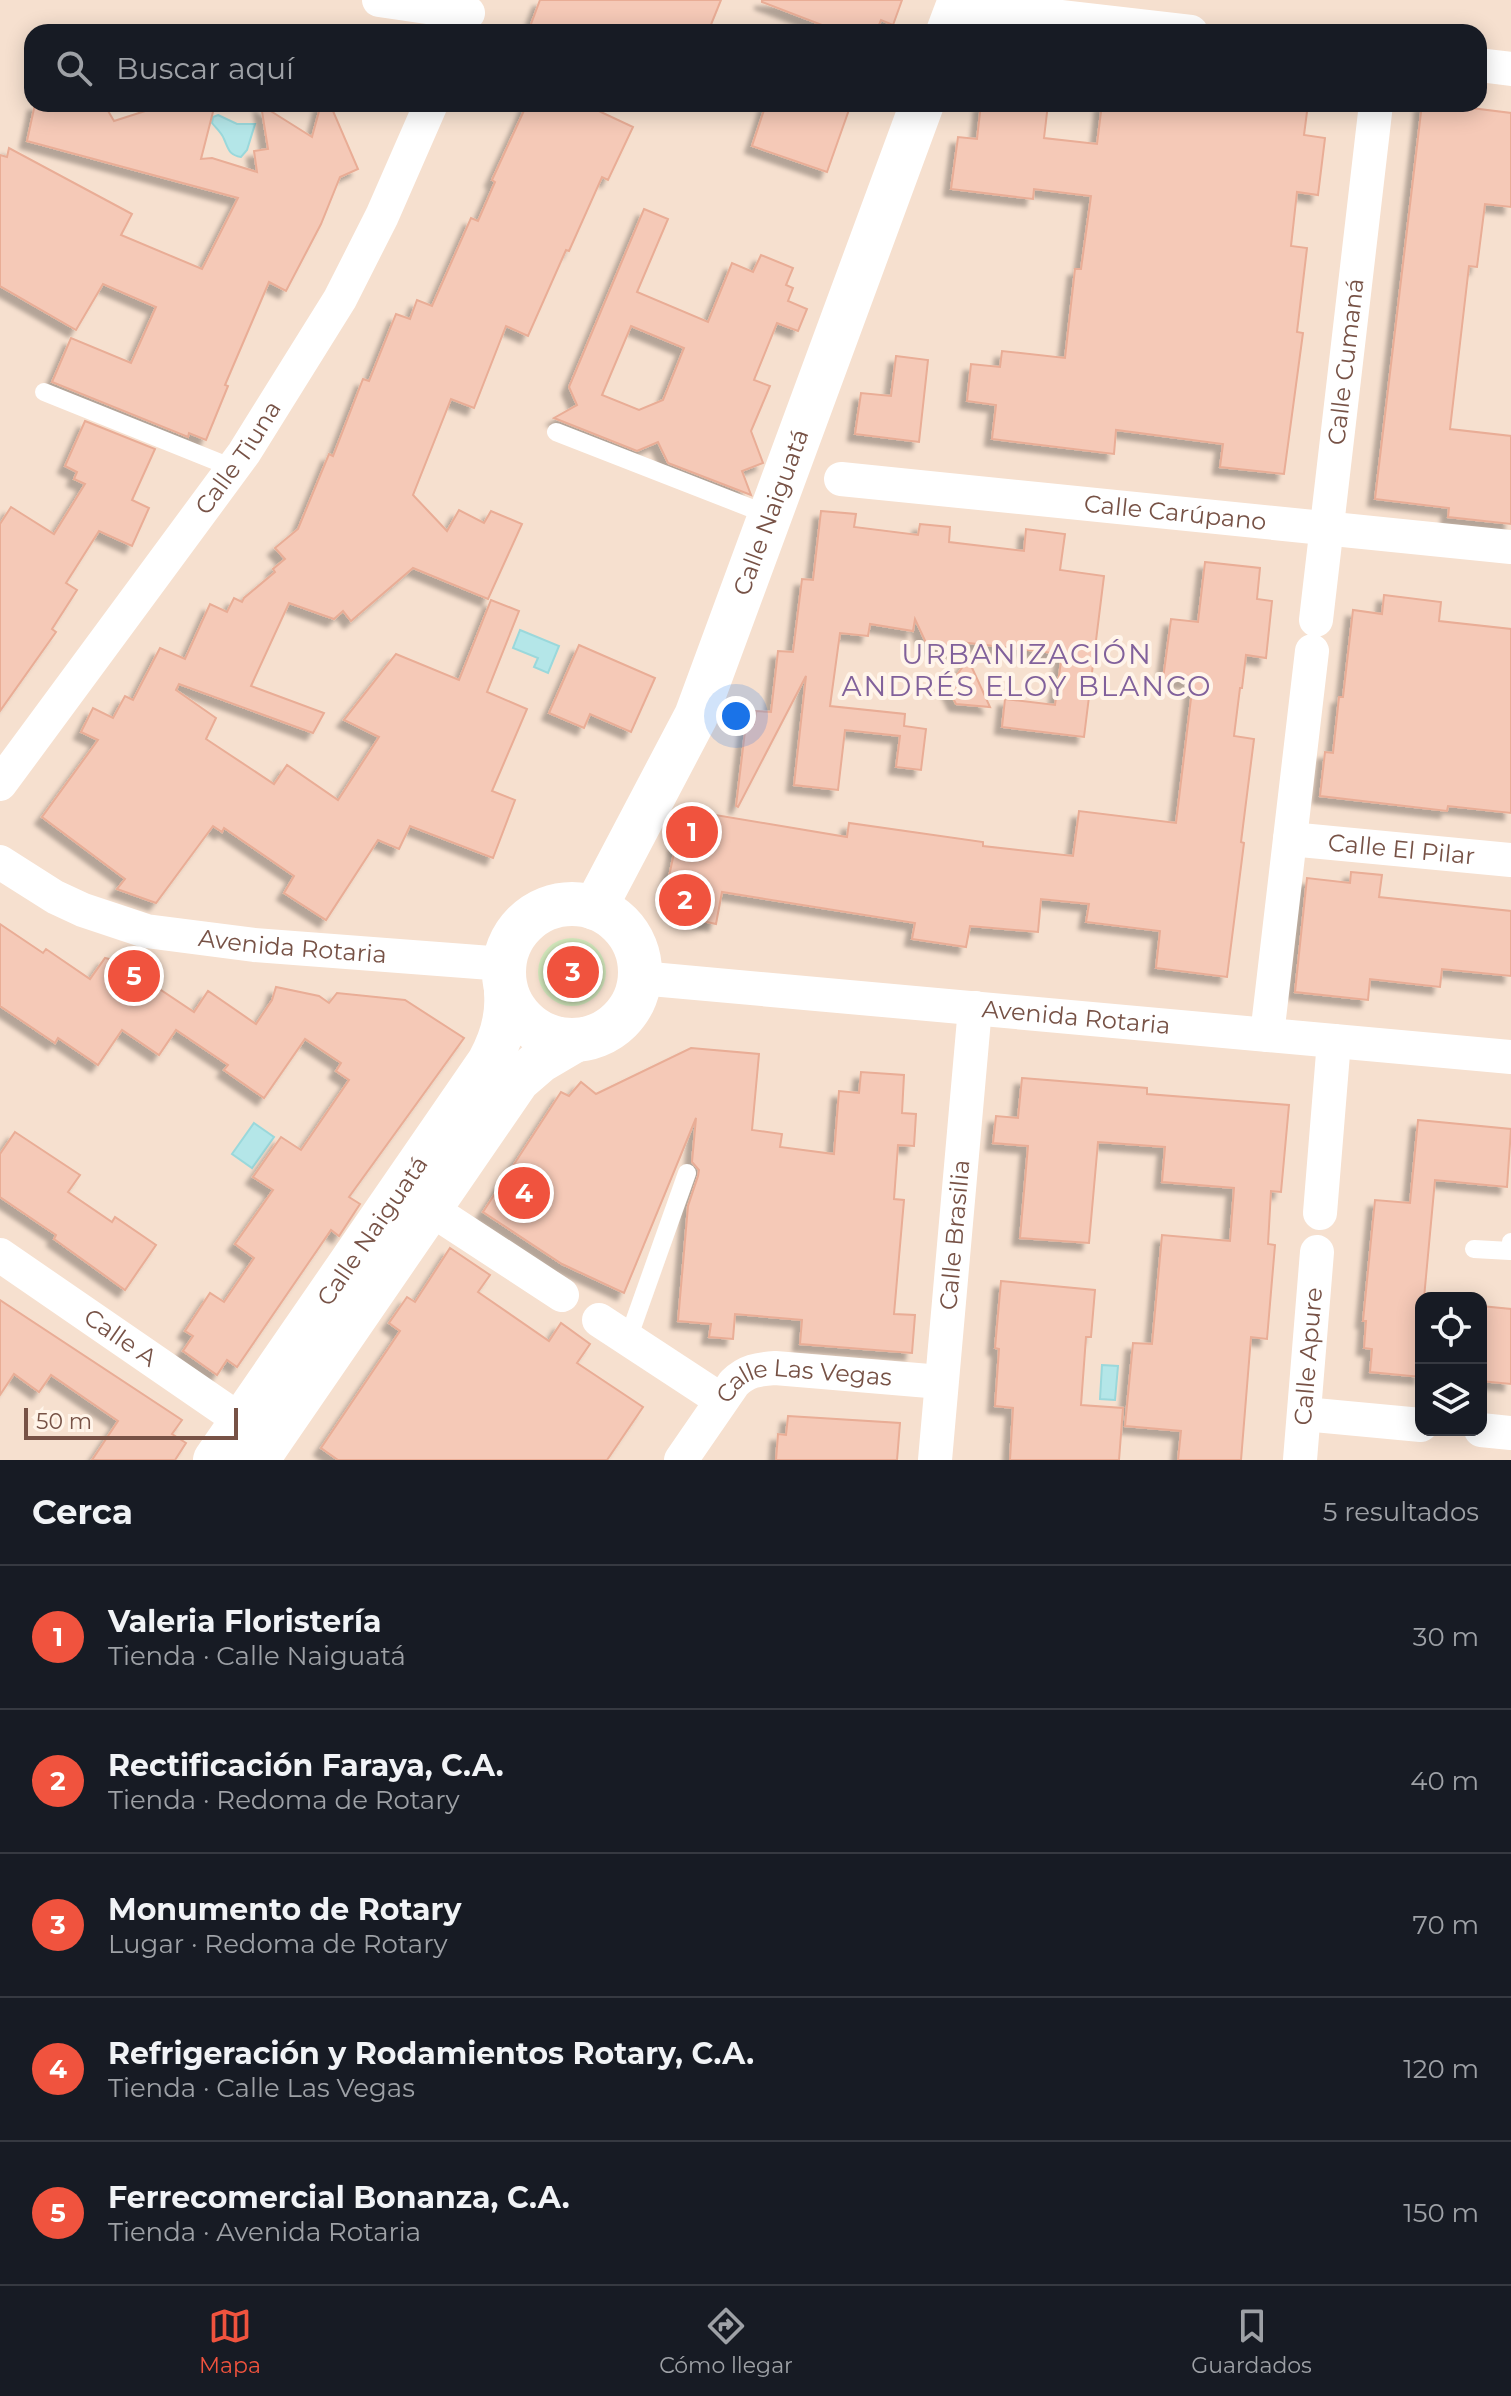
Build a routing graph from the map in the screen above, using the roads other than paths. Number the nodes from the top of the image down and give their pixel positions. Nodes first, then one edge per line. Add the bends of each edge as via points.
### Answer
1 (379, 0) edge
2 (955, 12) edge
3 (467, 15) edge
4 (1097, 24) edge
5 (1487, 66) edge
6 (1511, 69) edge
7 (428, 112) edge
8 (919, 112) edge
9 (1375, 112) edge
10 (44, 392) dead end
11 (556, 432) dead end
12 (233, 468) junction
13 (841, 479) dead end
14 (771, 516) junction
15 (1326, 528) junction
16 (1511, 547) edge
17 (0, 784) edge
18 (1290, 839) junction
19 (1511, 860) edge
20 (0, 862) edge
21 (595, 908) junction
22 (505, 978) junction
23 (640, 978) junction
24 (975, 1008) junction
25 (1267, 1035) junction
26 (574, 1041) junction
27 (1334, 1041) junction
28 (1511, 1057) edge
29 (687, 1173) dead end
30 (429, 1208) junction
31 (1320, 1213) dead end
32 (1511, 1242) edge
33 (1474, 1249) dead end
34 (1317, 1252) dead end
35 (0, 1255) edge
36 (562, 1295) dead end
37 (599, 1320) dead end
38 (628, 1339) junction
39 (941, 1382) junction
40 (721, 1400) junction
41 (1304, 1414) junction
42 (1415, 1424) edge
43 (1487, 1431) edge
44 (1511, 1433) edge
45 (256, 1441) edge
46 (215, 1460) edge
47 (681, 1460) edge
48 (935, 1460) edge
49 (1300, 1460) edge

1 - 3 street
2 - 4 street
5 - 6 street
7 - 12 street, Calle Tiuna via 340,299
8 - 14 street, Calle Naiguatá
9 - 15 street, Calle Cumaná
10 - 12 lane
11 - 14 lane
12 - 17 street, Calle Tiuna
13 - 15 street, Calle Carúpano
14 - 21 street, Calle Naiguatá via 696,716
15 - 16 street, Calle Carúpano
15 - 18 street, Calle Cumaná
18 - 19 street, Calle El Pilar
18 - 25 street, Calle Cumaná
20 - 22 street, Avenida Rotaria via 55,897 146,931
21 - 22 street via 570,904 536,914 512,940
21 - 23 street via 630,935
22 - 26 street via 514,1009 525,1023 556,1040
22 - 45 street, Calle Naiguatá via 502,1034 489,1062
23 - 24 street, Avenida Rotaria
23 - 26 street via 633,1005 622,1019 609,1031
24 - 25 street, Avenida Rotaria
24 - 39 street, Calle Brasilia
25 - 27 street, Avenida Rotaria
26 - 30 street, Calle Naiguatá via 524,1072
27 - 28 street, Avenida Rotaria
27 - 31 street
29 - 38 lane
30 - 36 street
30 - 45 street, Calle Naiguatá
32 - 33 lane via 1510,1251
34 - 41 street, Calle Apure
35 - 45 street, Calle A
37 - 38 street, Calle Las Vegas
38 - 40 street, Calle Las Vegas
39 - 40 street, Calle Las Vegas via 761,1369 742,1374
39 - 48 street, Calle Brasilia
40 - 47 street
41 - 42 street
41 - 49 street, Calle Apure
43 - 44 street
45 - 46 street, Calle Naiguatá

